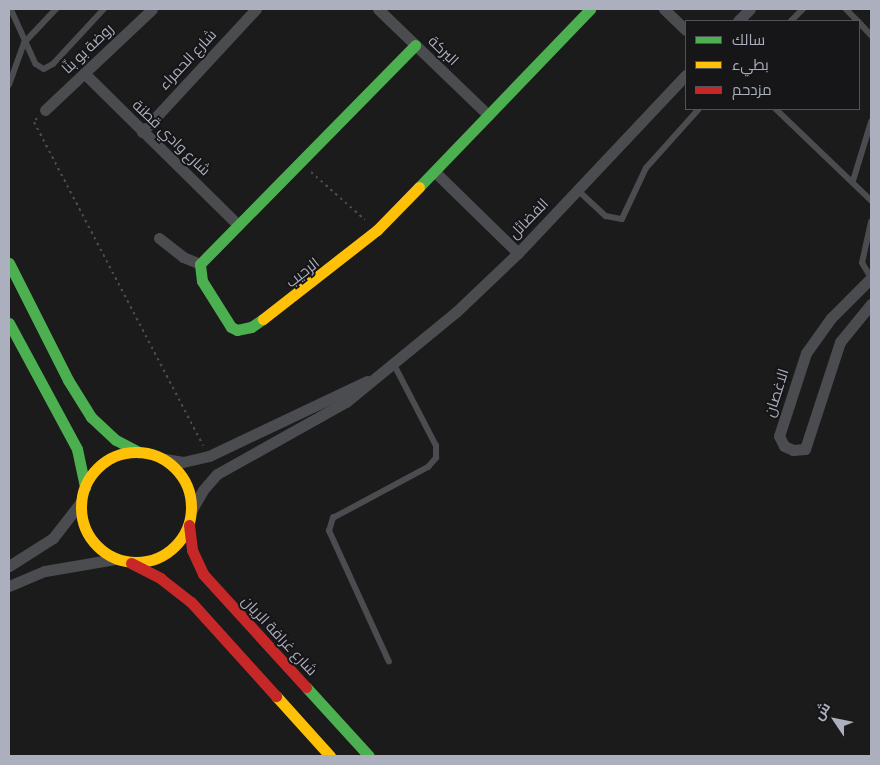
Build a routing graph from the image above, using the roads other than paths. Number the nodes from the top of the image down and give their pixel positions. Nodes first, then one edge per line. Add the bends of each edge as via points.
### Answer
1 (56, 9) edge
2 (104, 9) edge
3 (152, 9) edge
4 (256, 9) edge
5 (378, 9) edge
6 (590, 9) edge
7 (664, 9) edge
8 (750, 9) edge
9 (803, 9) edge
10 (846, 9) edge
11 (13, 10) edge
12 (739, 20) edge
13 (792, 20) edge
14 (856, 20) edge
15 (860, 24) edge
16 (685, 29) edge
17 (871, 35) edge
18 (24, 43) junction
19 (415, 45) junction
20 (84, 73) junction
21 (685, 76) edge
22 (9, 85) edge
23 (45, 110) road end
24 (698, 110) edge
25 (777, 110) edge
26 (488, 115) junction
27 (871, 122) edge
28 (142, 132) junction
29 (435, 172) junction
30 (853, 181) junction
31 (578, 190) junction
32 (871, 200) edge
33 (871, 222) edge
34 (237, 224) junction
35 (159, 238) dead end
36 (518, 253) junction
37 (9, 263) edge
38 (200, 264) junction
39 (871, 278) edge
40 (871, 304) edge
41 (9, 323) edge
42 (394, 365) junction
43 (384, 373) junction
44 (139, 452) junction
45 (165, 460) junction
46 (85, 487) junction
47 (81, 502) junction
48 (191, 510) junction
49 (188, 525) junction
50 (115, 559) junction
51 (131, 562) junction
52 (9, 566) edge
53 (9, 586) edge
54 (389, 662) dead end
55 (330, 756) edge
56 (368, 756) edge

1 - 18 lane
2 - 18 lane via 49,68 36,64
3 - 20 street, روضة بو بنّا
4 - 28 street, شارع الحمراء
5 - 19 street, البركة
6 - 26 main road, الرحيب
7 - 16 street
8 - 12 street
9 - 13 lane
10 - 14 lane
11 - 18 lane
15 - 17 lane
18 - 22 lane
19 - 26 street, البركة
19 - 34 main road
20 - 23 street, روضة بو بنّا
20 - 28 street, شارع وادي قطنة
21 - 31 street, الفضائل
24 - 31 lane via 646,168 622,219 606,216
25 - 30 lane
26 - 29 main road, الرحيب
27 - 30 lane
28 - 34 street, شارع وادي قطنة
29 - 36 street
29 - 38 main road, الرحيب via 377,230 308,288 244,330 237,330 225,319 202,281
30 - 32 lane
31 - 36 street, الفضائل
33 - 39 lane via 862,263
34 - 38 main road
35 - 38 street via 183,257
36 - 42 street, الفضائل
37 - 44 main road via 68,380 91,417 116,440
39 - 40 street, الاغصان via 831,318 806,353 779,436 784,446 793,450 805,449 840,342
41 - 46 main road via 77,449
42 - 43 street, الفضائل
42 - 54 lane via 436,446 436,458 428,467 333,518 329,531
43 - 45 street, الفضائل via 209,456 183,462
43 - 48 street, الفضائل via 330,412 217,474
44 - 45 main road
44 - 46 main road via 120,454 102,463
45 - 48 main road via 185,481
46 - 47 main road
47 - 50 main road via 83,522 92,540
47 - 52 street via 53,538
48 - 49 main road
49 - 51 main road via 178,543 166,554 152,560
49 - 56 main road, شارع غرافة الريان via 196,561 209,580
50 - 51 main road
50 - 53 street via 45,571
51 - 55 main road via 160,578 191,602

